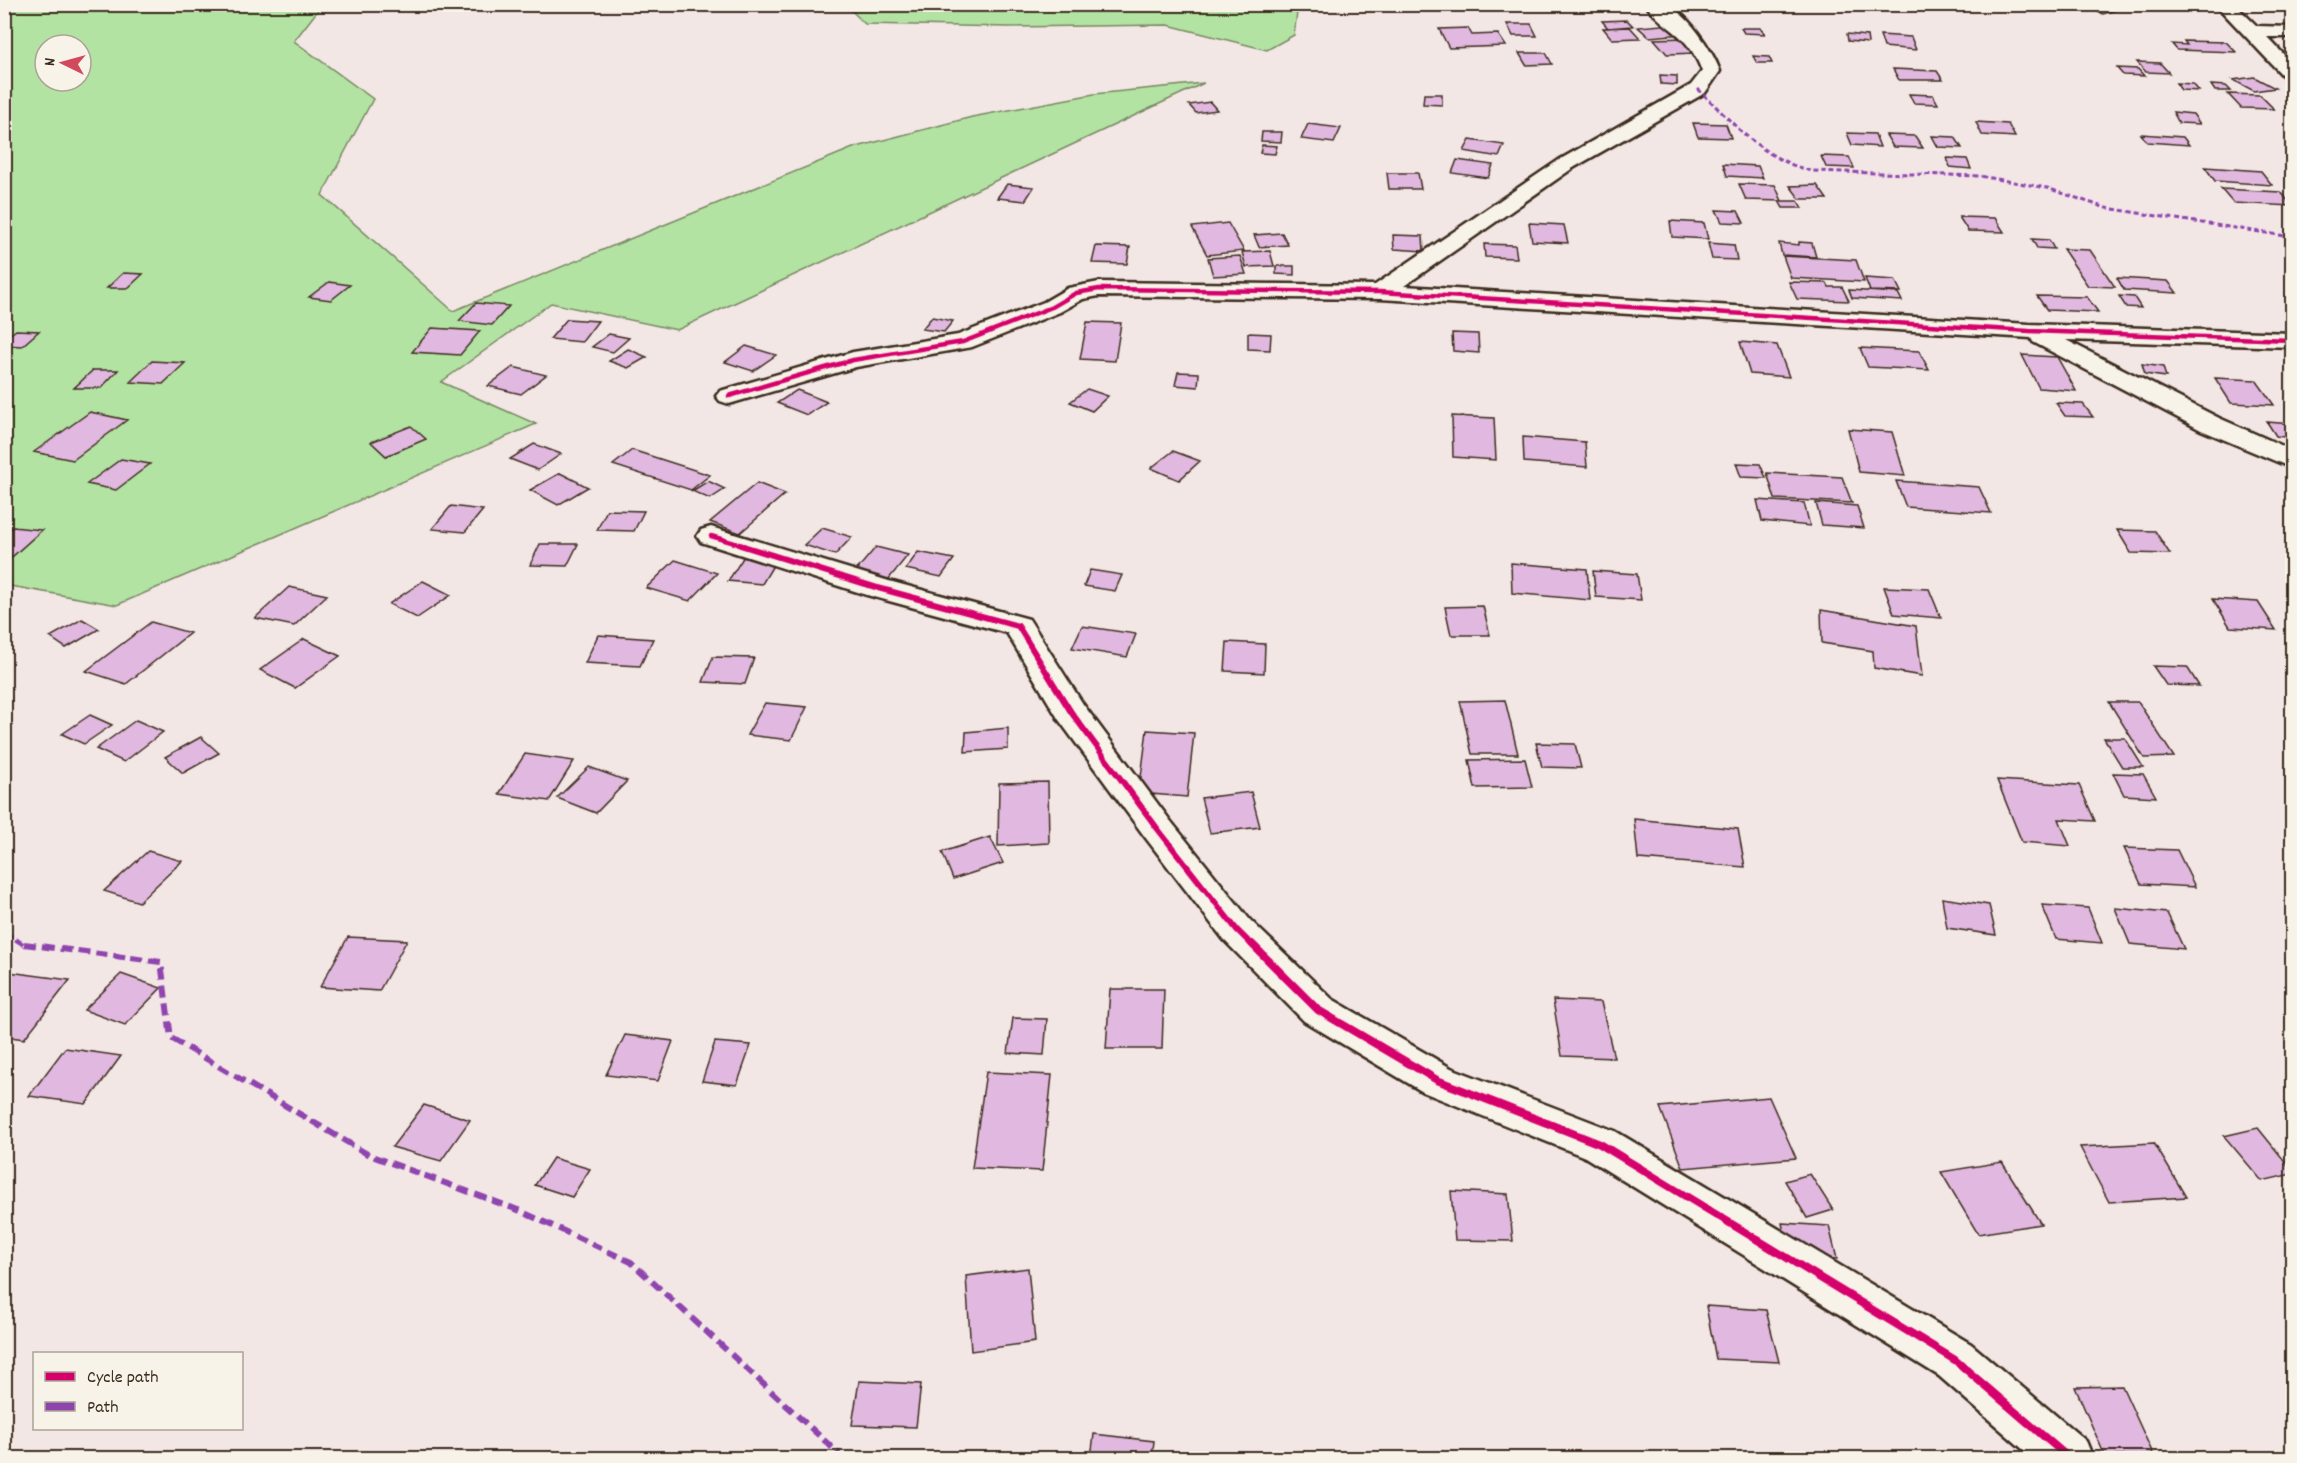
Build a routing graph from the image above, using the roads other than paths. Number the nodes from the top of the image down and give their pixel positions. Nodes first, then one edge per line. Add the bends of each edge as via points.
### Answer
1 (1653, 4) edge
2 (2223, 4) edge
3 (2252, 30) junction
4 (2292, 32) edge
5 (2292, 74) edge
6 (1380, 292) junction
7 (2029, 331) junction
8 (2292, 340) edge
9 (729, 396) dead end
10 (2292, 460) edge
11 (711, 536) dead end
12 (2069, 1458) edge

1 - 6 street via 1689,32 1705,51 1711,71 1698,89 1566,164
2 - 3 street
3 - 4 street
3 - 5 street
6 - 7 street
6 - 9 street via 1088,290 963,342 853,360
7 - 8 street
7 - 10 street via 2210,424
11 - 12 street via 1018,626 1071,712 1157,828 1237,930 1318,1010 1437,1080 1600,1144 1955,1360

